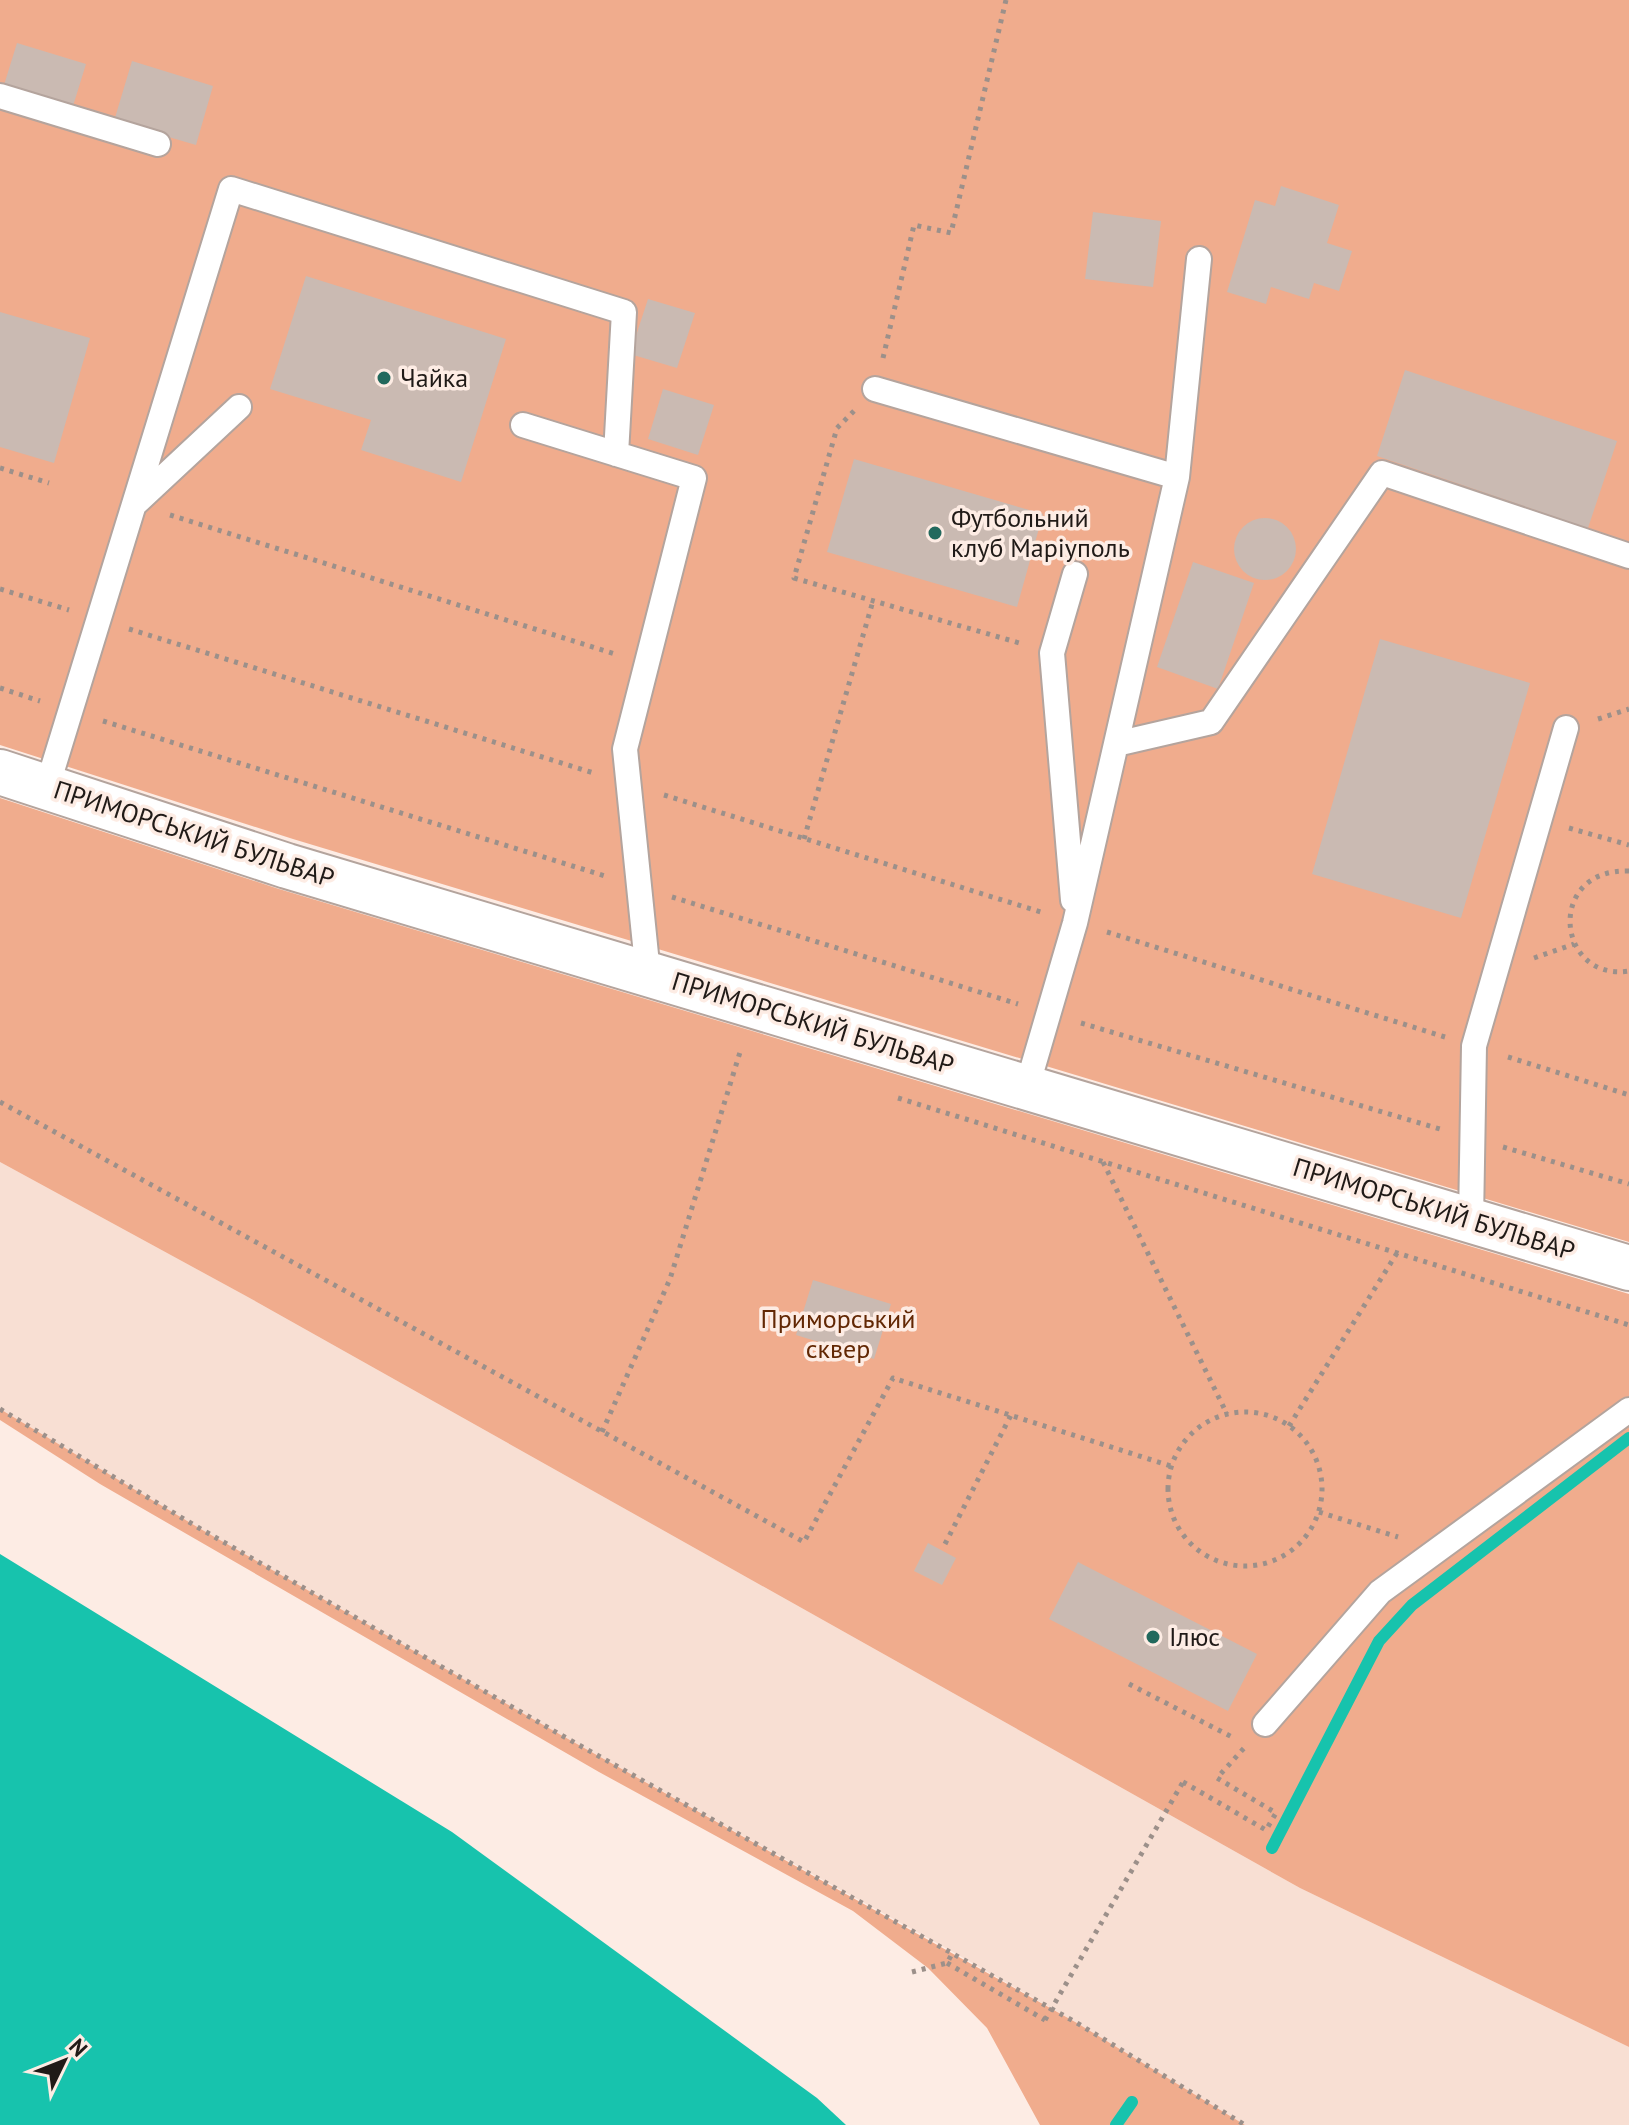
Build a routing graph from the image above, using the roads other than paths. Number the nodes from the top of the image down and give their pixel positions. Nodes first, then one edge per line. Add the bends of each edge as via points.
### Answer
1 (0, 96) edge
2 (158, 144) dead end
3 (1199, 259) dead end
4 (875, 389) road end
5 (239, 407) dead end
6 (523, 425) dead end
7 (616, 454) junction
8 (1177, 477) junction
9 (134, 505) junction
10 (1629, 556) edge
11 (1075, 574) dead end
12 (1566, 728) dead end
13 (1116, 744) junction
14 (0, 772) edge
15 (47, 787) junction
16 (1075, 923) junction
17 (648, 974) junction
18 (1027, 1087) junction
19 (1471, 1220) junction
20 (1629, 1268) edge
21 (1629, 1410) edge
22 (1265, 1724) dead end

1 - 2 lane
3 - 8 lane
4 - 8 lane
5 - 9 lane
6 - 7 lane
7 - 9 lane via 624,312 231,189
7 - 17 lane via 694,478 625,749
8 - 13 lane
9 - 15 lane
10 - 13 lane via 1382,473 1211,722
11 - 16 lane via 1052,653
12 - 19 lane via 1474,1046
13 - 16 lane
14 - 15 street, ПРИМОРСЬКИЙ БУЛЬВАР
15 - 17 street, ПРИМОРСЬКИЙ БУЛЬВАР via 287,866
16 - 18 lane
17 - 18 street, ПРИМОРСЬКИЙ БУЛЬВАР
18 - 19 street, ПРИМОРСЬКИЙ БУЛЬВАР
19 - 20 street, ПРИМОРСЬКИЙ БУЛЬВАР
21 - 22 lane via 1380,1592

